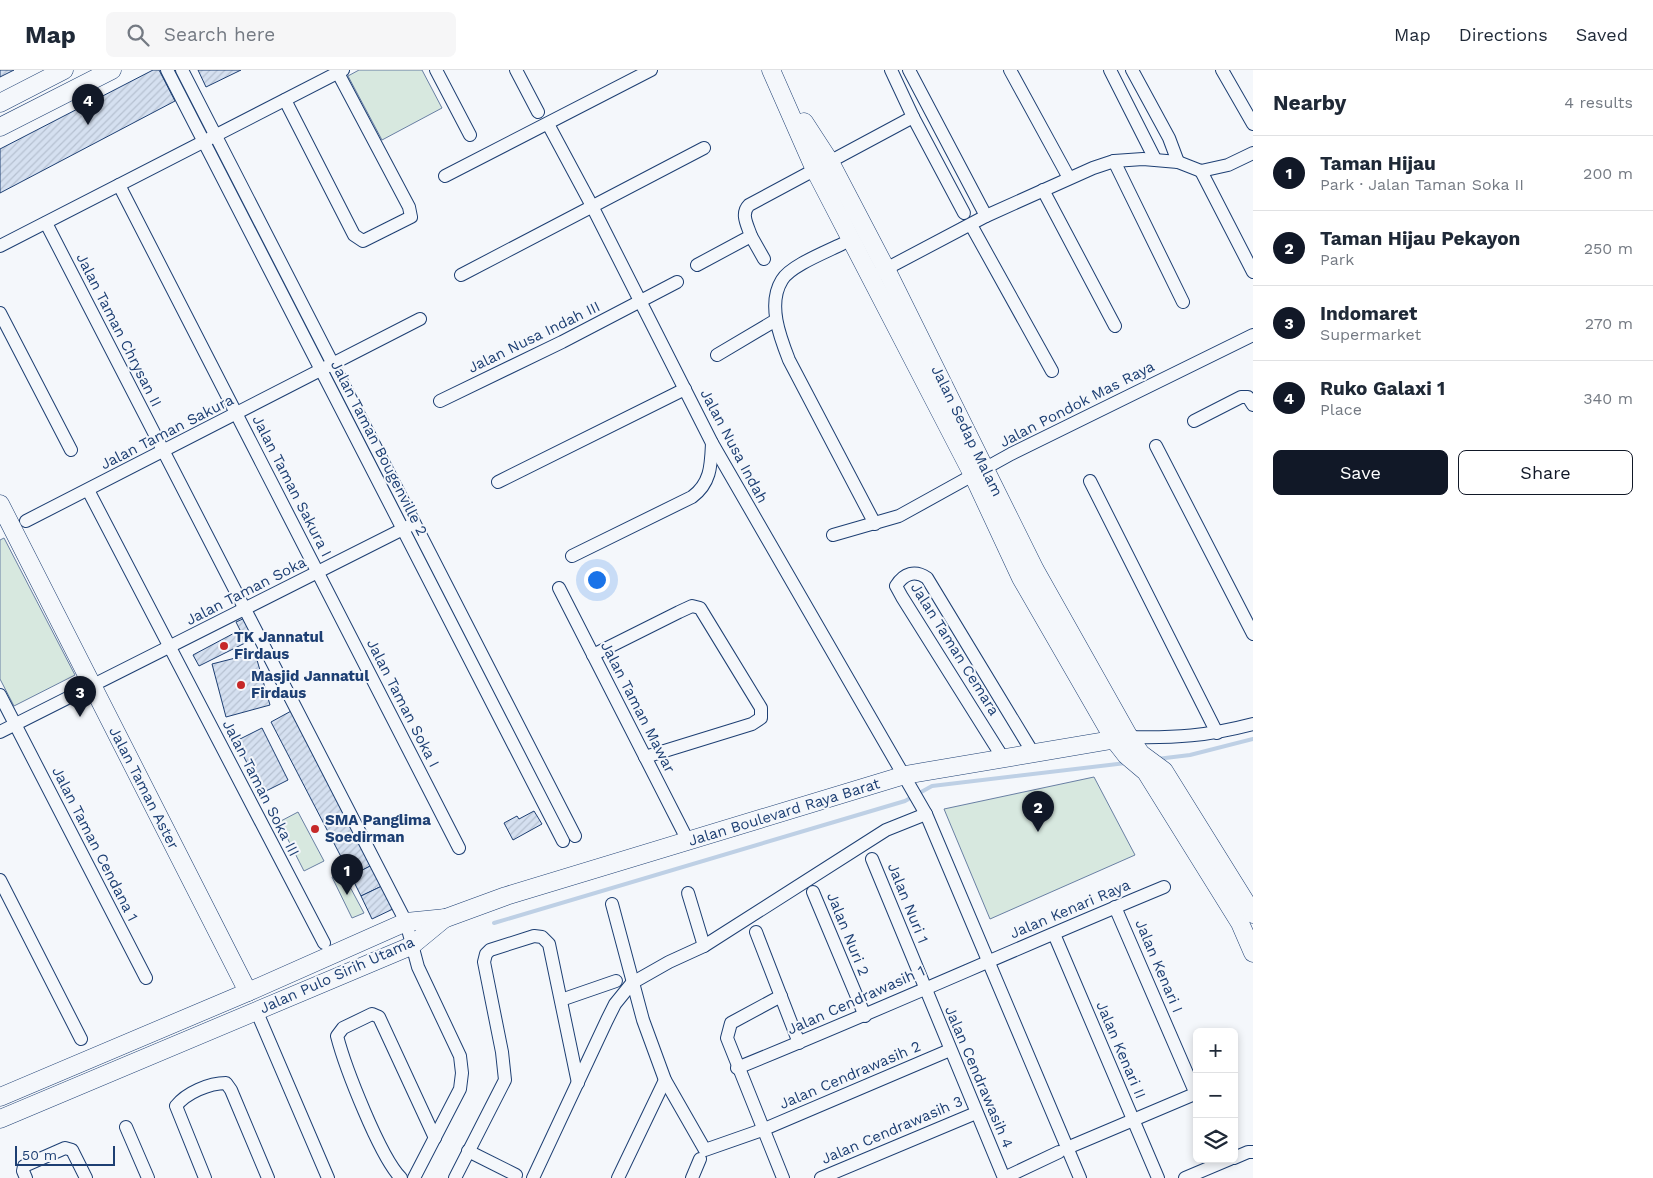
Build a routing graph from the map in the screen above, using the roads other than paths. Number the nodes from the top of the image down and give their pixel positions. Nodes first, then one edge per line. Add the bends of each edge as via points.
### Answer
1 (64, 70) edge
2 (112, 70) edge
3 (166, 70) edge
4 (182, 70) edge
5 (436, 70) edge
6 (516, 70) edge
7 (891, 70) edge
8 (909, 70) edge
9 (1010, 70) edge
10 (1110, 70) edge
11 (1132, 70) edge
12 (1222, 70) edge
13 (340, 71) edge
14 (644, 72) edge
15 (775, 77) edge
16 (285, 100) junction
17 (0, 103) edge
18 (538, 112) dead end
19 (913, 117) junction
20 (548, 124) junction
21 (1253, 124) edge
22 (0, 126) edge
23 (470, 135) dead end
24 (216, 136) junction
25 (203, 142) junction
26 (704, 148) dead end
27 (1253, 152) edge
28 (1155, 159) junction
29 (1114, 161) junction
30 (1178, 162) junction
31 (823, 166) junction
32 (1201, 171) junction
33 (445, 176) dead end
34 (1069, 178) junction
35 (119, 185) junction
36 (1043, 190) junction
37 (592, 206) junction
38 (964, 213) dead end
39 (986, 216) junction
40 (46, 223) junction
41 (971, 225) junction
42 (752, 236) junction
43 (842, 244) dead end
44 (0, 246) edge
45 (764, 259) dead end
46 (697, 265) dead end
47 (1253, 272) edge
48 (878, 273) junction
49 (461, 275) dead end
50 (677, 282) dead end
51 (640, 300) junction
52 (1184, 302) dead end
53 (0, 314) edge
54 (420, 319) dead end
55 (776, 320) junction
56 (1115, 326) dead end
57 (1253, 335) edge
58 (717, 355) dead end
59 (327, 368) junction
60 (1052, 371) dead end
61 (685, 390) junction
62 (440, 401) dead end
63 (1253, 405) edge
64 (237, 414) junction
65 (1194, 421) dead end
66 (712, 443) junction
67 (1156, 446) dead end
68 (71, 450) dead end
69 (164, 451) junction
70 (979, 472) junction
71 (1090, 481) dead end
72 (498, 482) dead end
73 (88, 490) junction
74 (0, 504) edge
75 (875, 524) junction
76 (13, 526) edge
77 (408, 527) junction
78 (834, 535) dead end
79 (572, 556) dead end
80 (318, 572) junction
81 (559, 588) dead end
82 (245, 609) junction
83 (1253, 634) edge
84 (170, 647) junction
85 (593, 655) junction
86 (92, 686) junction
87 (0, 696) edge
88 (15, 724) junction
89 (1253, 724) edge
90 (0, 732) edge
91 (1217, 733) junction
92 (1122, 739) junction
93 (1033, 753) junction
94 (1133, 754) junction
95 (645, 757) junction
96 (1002, 758) junction
97 (908, 781) junction
98 (923, 808) junction
99 (569, 838) dead end
100 (688, 841) junction
101 (459, 848) dead end
102 (872, 859) dead end
103 (0, 880) edge
104 (1164, 887) dead end
105 (814, 892) dead end
106 (688, 893) dead end
107 (612, 904) dead end
108 (1116, 907) junction
109 (1253, 914) edge
110 (446, 918) junction
111 (406, 922) junction
112 (756, 932) dead end
113 (1054, 934) junction
114 (324, 943) dead end
115 (411, 946) junction
116 (704, 946) junction
117 (1253, 953) edge
118 (988, 961) junction
119 (146, 978) dead end
120 (616, 982) dead end
121 (632, 983) junction
122 (924, 988) junction
123 (248, 992) junction
124 (781, 996) junction
125 (561, 1000) junction
126 (256, 1010) junction
127 (198, 1013) junction
128 (865, 1016) junction
129 (206, 1032) junction
130 (81, 1039) dead end
131 (799, 1043) junction
132 (950, 1050) junction
133 (737, 1068) junction
134 (665, 1080) junction
135 (578, 1083) junction
136 (1193, 1087) edge
137 (1193, 1095) edge
138 (0, 1097) edge
139 (976, 1113) junction
140 (0, 1119) edge
141 (1132, 1119) junction
142 (126, 1126) dead end
143 (762, 1130) junction
144 (435, 1138) junction
145 (1063, 1150) junction
146 (468, 1151) junction
147 (1253, 1152) edge
148 (1238, 1156) edge
149 (700, 1159) dead end
150 (1221, 1163) edge
151 (516, 1175) dead end
152 (26, 1178) edge
153 (86, 1178) edge
154 (148, 1178) edge
155 (205, 1178) edge
156 (268, 1178) edge
157 (328, 1178) edge
158 (401, 1178) edge
159 (414, 1178) edge
160 (455, 1178) edge
161 (533, 1178) edge
162 (618, 1178) edge
163 (692, 1178) edge
164 (783, 1178) edge
165 (822, 1178) edge
166 (1004, 1178) edge
167 (1080, 1178) edge
168 (1158, 1178) edge
169 (1185, 1178) edge

1 - 17 main road
2 - 22 main road
3 - 25 street, Jalan Taman Bougenville 2
4 - 24 street, Jalan Taman Bougenville 2
5 - 23 street
6 - 18 street
7 - 19 street
8 - 39 street
9 - 34 street
10 - 28 street
11 - 30 street via 1169,138
12 - 21 street
13 - 16 street
13 - 16 street via 409,207 411,217 363,241 354,236
14 - 20 street
15 - 31 main road, Jalan Sedap Malam
16 - 24 street
19 - 31 street
19 - 38 street
20 - 33 street
20 - 37 street, Jalan Nusa Indah
24 - 25 street
24 - 59 street, Jalan Taman Bougenville 2
25 - 35 street
25 - 59 street, Jalan Taman Bougenville 2
26 - 37 street
27 - 32 street via 1228,165
28 - 29 street
28 - 30 street
29 - 34 street
29 - 52 street
30 - 32 street
31 - 42 street via 746,209 744,215
31 - 48 main road, Jalan Sedap Malam
32 - 47 street
34 - 36 street
35 - 40 street
35 - 64 street, Jalan Taman Sakura I
36 - 39 street
36 - 56 street
37 - 49 street
37 - 51 street, Jalan Nusa Indah
39 - 41 street
40 - 44 street
40 - 69 street, Jalan Taman Chrysan II
41 - 48 street
41 - 60 street
42 - 45 street
42 - 46 street
43 - 55 street via 793,270 782,280 777,293
48 - 70 main road, Jalan Sedap Malam
50 - 51 street, Jalan Nusa Indah III
51 - 61 street, Jalan Nusa Indah
51 - 62 street, Jalan Nusa Indah III
53 - 68 street
54 - 59 street, Jalan Taman Sakura
55 - 58 street
55 - 75 street via 789,360
57 - 70 street, Jalan Pondok Mas Raya
59 - 64 street, Jalan Taman Sakura
59 - 77 street, Jalan Taman Bougenville 2
61 - 66 street, Jalan Nusa Indah
61 - 72 street
63 - 65 street via 1248,397 1241,397
64 - 69 street, Jalan Taman Sakura
64 - 80 street, Jalan Taman Sakura I
66 - 79 street via 710,471 701,491
66 - 97 street, Jalan Nusa Indah
67 - 83 street
69 - 73 street, Jalan Taman Sakura
69 - 82 street, Jalan Taman Chrysan II
70 - 75 street, Jalan Pondok Mas Raya via 899,516
70 - 92 main road, Jalan Sedap Malam via 1035,570
71 - 91 street
73 - 76 street, Jalan Taman Sakura
73 - 84 street, Jalan Taman Soka III
74 - 76 main road, Jalan Taman Aster
75 - 78 street, Jalan Pondok Mas Raya
76 - 86 main road, Jalan Taman Aster
77 - 80 street, Jalan Taman Soka
77 - 99 street, Jalan Taman Bougenville 2
80 - 82 street, Jalan Taman Soka
80 - 101 street, Jalan Taman Soka I
81 - 85 street, Jalan Taman Mawar
82 - 84 street, Jalan Taman Soka
82 - 111 street, Jalan Taman Chrysan II
84 - 86 street, Jalan Taman Soka
84 - 114 street, Jalan Taman Soka III
85 - 95 street, Jalan Taman Mawar
85 - 95 street via 692,606 700,608 761,708 761,718 752,724
86 - 88 street, Jalan Taman Soka
86 - 123 main road, Jalan Taman Aster
87 - 88 street, Jalan Taman Cendana 1
88 - 90 street, Jalan Taman Soka
88 - 119 street, Jalan Taman Cendana 1
89 - 91 street
91 - 92 street via 1179,738
92 - 93 main road, Jalan Boulevard Raya Barat
92 - 94 main road, Jalan Sedap Malam
93 - 96 main road, Jalan Boulevard Raya Barat
93 - 96 street, Jalan Taman Cemara via 927,578 920,573 911,573 900,579 896,586
94 - 109 main road, Jalan Sedap Malam via 1164,771
94 - 117 main road, Jalan Sedap Malam via 1240,923
95 - 100 street, Jalan Taman Mawar
96 - 97 main road, Jalan Boulevard Raya Barat
97 - 98 street, Jalan Nusa Indah
97 - 100 main road, Jalan Boulevard Raya Barat
98 - 116 street
98 - 118 street, Jalan Nusa Indah
100 - 110 main road, Jalan Boulevard Raya Barat via 506,896
102 - 122 street, Jalan Nuri 1
103 - 130 street
104 - 108 street, Jalan Kenari Raya
105 - 128 street, Jalan Nuri 2
106 - 116 street
107 - 121 street
108 - 113 street, Jalan Kenari Raya
108 - 136 street, Jalan Kenari I
110 - 111 main road, Jalan Pulo Sirih Utama
110 - 115 main road, Jalan Pulo Sirih Utama
111 - 115 street, Jalan Taman Chrysan II
111 - 123 main road, Jalan Pulo Sirih Utama
112 - 124 street
113 - 118 street, Jalan Kenari Raya
113 - 141 street, Jalan Kenari II
115 - 126 main road, Jalan Pulo Sirih Utama
115 - 144 street, Jalan Taman Chrysan II via 442,1022 460,1056 460,1089
116 - 121 street
118 - 122 street, Jalan Cendrawasih 1
118 - 145 street, Jalan Nusa Indah
120 - 125 street
121 - 134 street
121 - 135 street via 611,1012
122 - 128 street, Jalan Cendrawasih 1
122 - 132 street, Jalan Cendrawasih 4
123 - 127 main road, Jalan Pulo Sirih Utama
124 - 131 street
124 - 133 street via 729,1024 727,1038
125 - 135 street
125 - 146 street via 551,950 542,938 534,936 493,948 486,954 484,962 505,1080
126 - 129 main road, Jalan Pulo Sirih Utama
126 - 157 street
127 - 129 main road
127 - 138 main road, Jalan Pulo Sirih Utama
128 - 131 street, Jalan Cendrawasih 1
129 - 140 main road, Jalan Pulo Sirih Utama
131 - 133 street, Jalan Cendrawasih 1
132 - 139 street, Jalan Cendrawasih 4
132 - 143 street, Jalan Cendrawasih 2
133 - 143 street
134 - 143 street, Jalan Cendrawasih 2 via 705,1150
134 - 162 street
135 - 161 street
137 - 141 street
139 - 165 street, Jalan Cendrawasih 3
139 - 166 street, Jalan Cendrawasih 4
141 - 145 street
141 - 168 street, Jalan Kenari II
142 - 154 street
143 - 164 street
144 - 158 street via 379,1017 372,1014 342,1028 337,1036 353,1080 391,1167
144 - 159 street, Jalan Taman Chrysan II
145 - 166 street
145 - 167 street, Jalan Nusa Indah
146 - 151 street
146 - 160 street
147 - 148 street
149 - 163 street
150 - 169 street
152 - 153 street via 22,1171 24,1166 65,1148 72,1150
155 - 156 street via 176,1106 181,1099 215,1083 226,1083 231,1090

